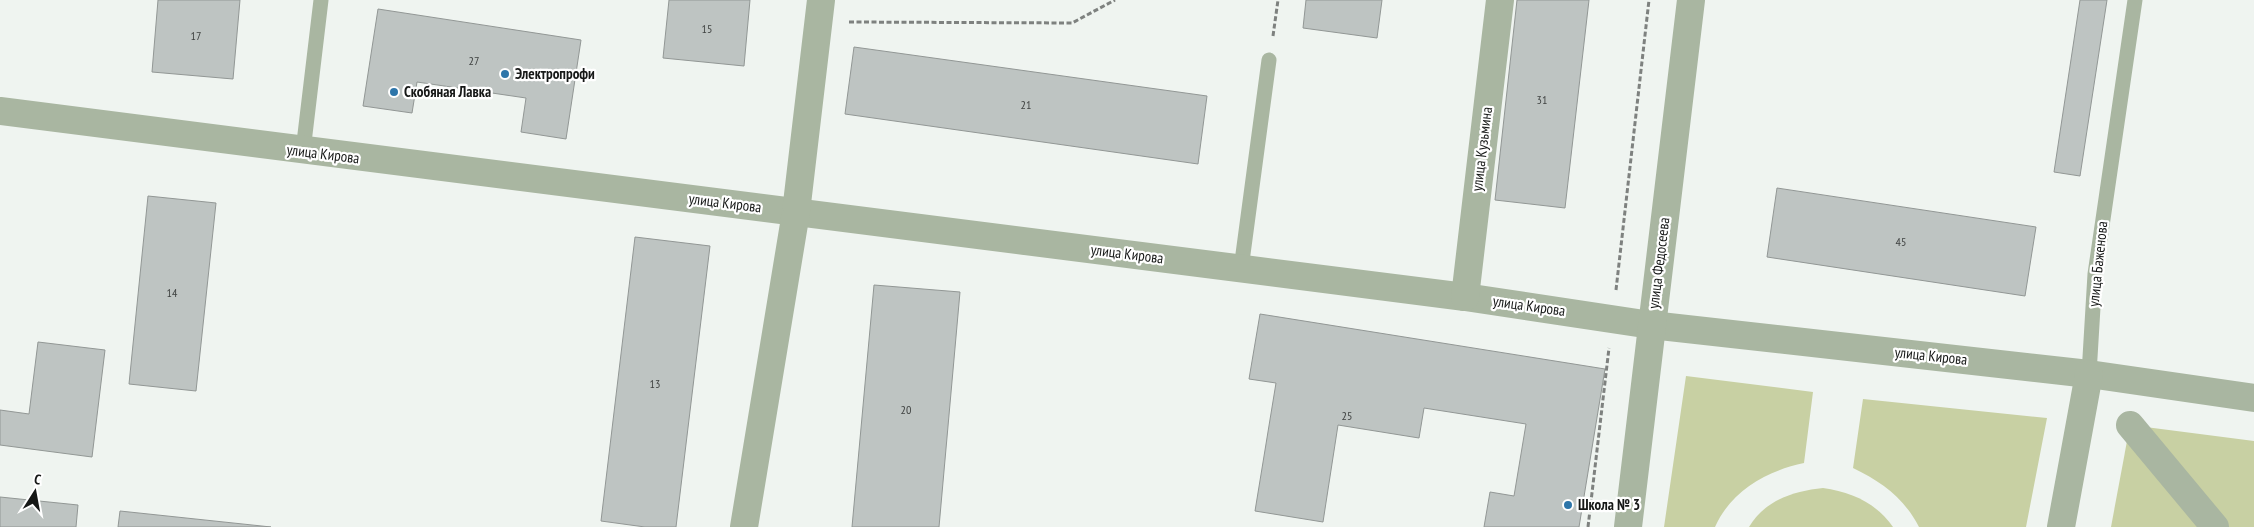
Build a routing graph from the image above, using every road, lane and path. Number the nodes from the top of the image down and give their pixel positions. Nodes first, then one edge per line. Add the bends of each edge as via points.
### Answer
1 (321, 0) edge
2 (1115, 0) edge
3 (1278, 0) edge
4 (1500, 0) edge
5 (1650, 0) edge
6 (1691, 0) edge
7 (2135, 0) edge
8 (820, 11) edge
9 (1269, 60) joint
10 (0, 111) edge
11 (303, 151) junction
12 (796, 212) junction
13 (1242, 268) junction
14 (1465, 297) junction
15 (1613, 318) junction
16 (1652, 325) junction
17 (2089, 374) junction
18 (2254, 398) edge
19 (2130, 426) dead end
20 (744, 527) edge
21 (1588, 527) edge
22 (1628, 527) edge
23 (2061, 527) edge
24 (2214, 527) edge

1 - 11 lane
2 - 8 path via 1072,22
3 - 9 path
4 - 14 street, улица Кузьмина
5 - 15 path
6 - 16 street, улица Федосеева
7 - 17 lane, улица Баженова via 2095,274
8 - 12 street
9 - 13 lane
10 - 11 street, улица Кирова
11 - 12 street, улица Кирова
12 - 13 street, улица Кирова
12 - 20 street
13 - 14 street, улица Кирова
14 - 15 street, улица Кирова
15 - 16 street, улица Кирова
15 - 21 path
16 - 17 street, улица Кирова
16 - 22 street, улица Федосеева
17 - 18 street, улица Кирова
17 - 23 street, улица Баженова
19 - 24 street

